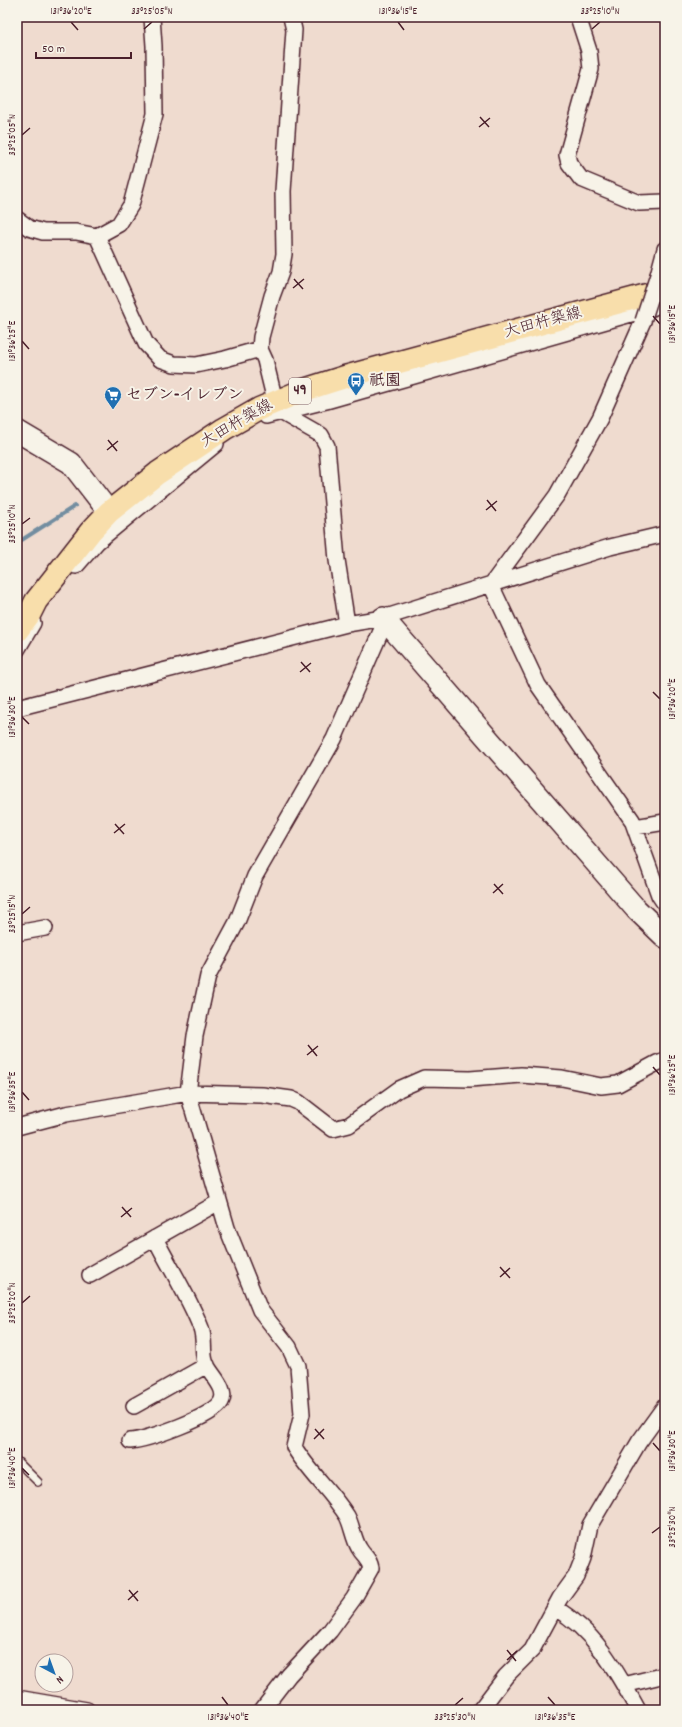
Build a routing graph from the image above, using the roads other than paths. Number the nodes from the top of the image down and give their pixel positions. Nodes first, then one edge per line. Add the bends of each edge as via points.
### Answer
1 (152, 17) edge
2 (291, 17) edge
3 (578, 17) edge
4 (665, 202) edge
5 (17, 219) edge
6 (97, 236) junction
7 (665, 248) edge
8 (661, 282) edge
9 (665, 302) edge
10 (260, 349) junction
11 (277, 406) junction
12 (17, 431) edge
13 (109, 512) junction
14 (665, 534) edge
15 (491, 585) junction
16 (384, 620) junction
17 (347, 624) junction
18 (17, 631) edge
19 (17, 650) edge
20 (17, 708) edge
21 (665, 822) edge
22 (635, 827) junction
23 (665, 904) edge
24 (45, 928) dead end
25 (17, 933) edge
26 (665, 937) edge
27 (665, 1060) edge
28 (188, 1093) junction
29 (17, 1127) edge
30 (219, 1202) junction
31 (155, 1238) junction
32 (90, 1275) dead end
33 (207, 1365) junction
34 (134, 1406) dead end
35 (665, 1406) edge
36 (130, 1441) dead end
37 (17, 1461) edge
38 (38, 1482) dead end
39 (554, 1608) junction
40 (665, 1675) edge
41 (624, 1686) junction
42 (17, 1698) edge
43 (87, 1710) edge
44 (262, 1710) edge
45 (480, 1710) edge
46 (638, 1710) edge

1 - 6 street via 155,114 131,205 119,224
2 - 10 street via 294,30 283,190 284,254
3 - 4 street via 589,50 591,69 567,155 569,163 581,179 624,197 639,203
5 - 6 street via 29,228 43,232 76,232
6 - 10 street via 146,344 160,360 174,364 196,365
7 - 8 street
8 - 11 main road, 大田杵築線 / 49 via 370,369
8 - 15 street, bridge via 600,418 557,495
9 - 11 street via 454,366 326,401
10 - 11 street via 266,360
11 - 13 main road, 大田杵築線 / 49 via 224,429 158,473
11 - 17 street via 321,436 327,446 337,560
11 - 19 street via 227,434 97,542 66,578 28,630
12 - 13 street via 71,463
13 - 18 main road, 大田杵築線 / 49 via 36,601
14 - 15 street via 610,547
15 - 16 street
15 - 22 street via 538,685 611,787
16 - 17 street
16 - 26 street via 636,909
16 - 28 street via 334,739 255,876 237,922 208,976 195,1036
17 - 20 street
21 - 22 street
22 - 23 street via 659,895
24 - 25 street
27 - 28 street via 618,1084 601,1086 562,1078 521,1075 424,1078 399,1090 349,1125 333,1129 291,1099 262,1095
28 - 29 street via 66,1114
28 - 30 street
30 - 31 street
30 - 44 street via 260,1310 289,1348 298,1366 302,1414 294,1447 348,1518 353,1536 359,1549 369,1560 371,1568 354,1598 330,1631 289,1674
31 - 32 street
31 - 33 street via 201,1329
33 - 34 street
33 - 36 street via 223,1392 222,1402 213,1410 182,1425
35 - 39 street via 639,1442 590,1525 576,1576
37 - 38 lane
39 - 41 street via 572,1618 588,1632
39 - 45 street via 532,1650 506,1676
40 - 41 street
41 - 46 street
42 - 43 street

